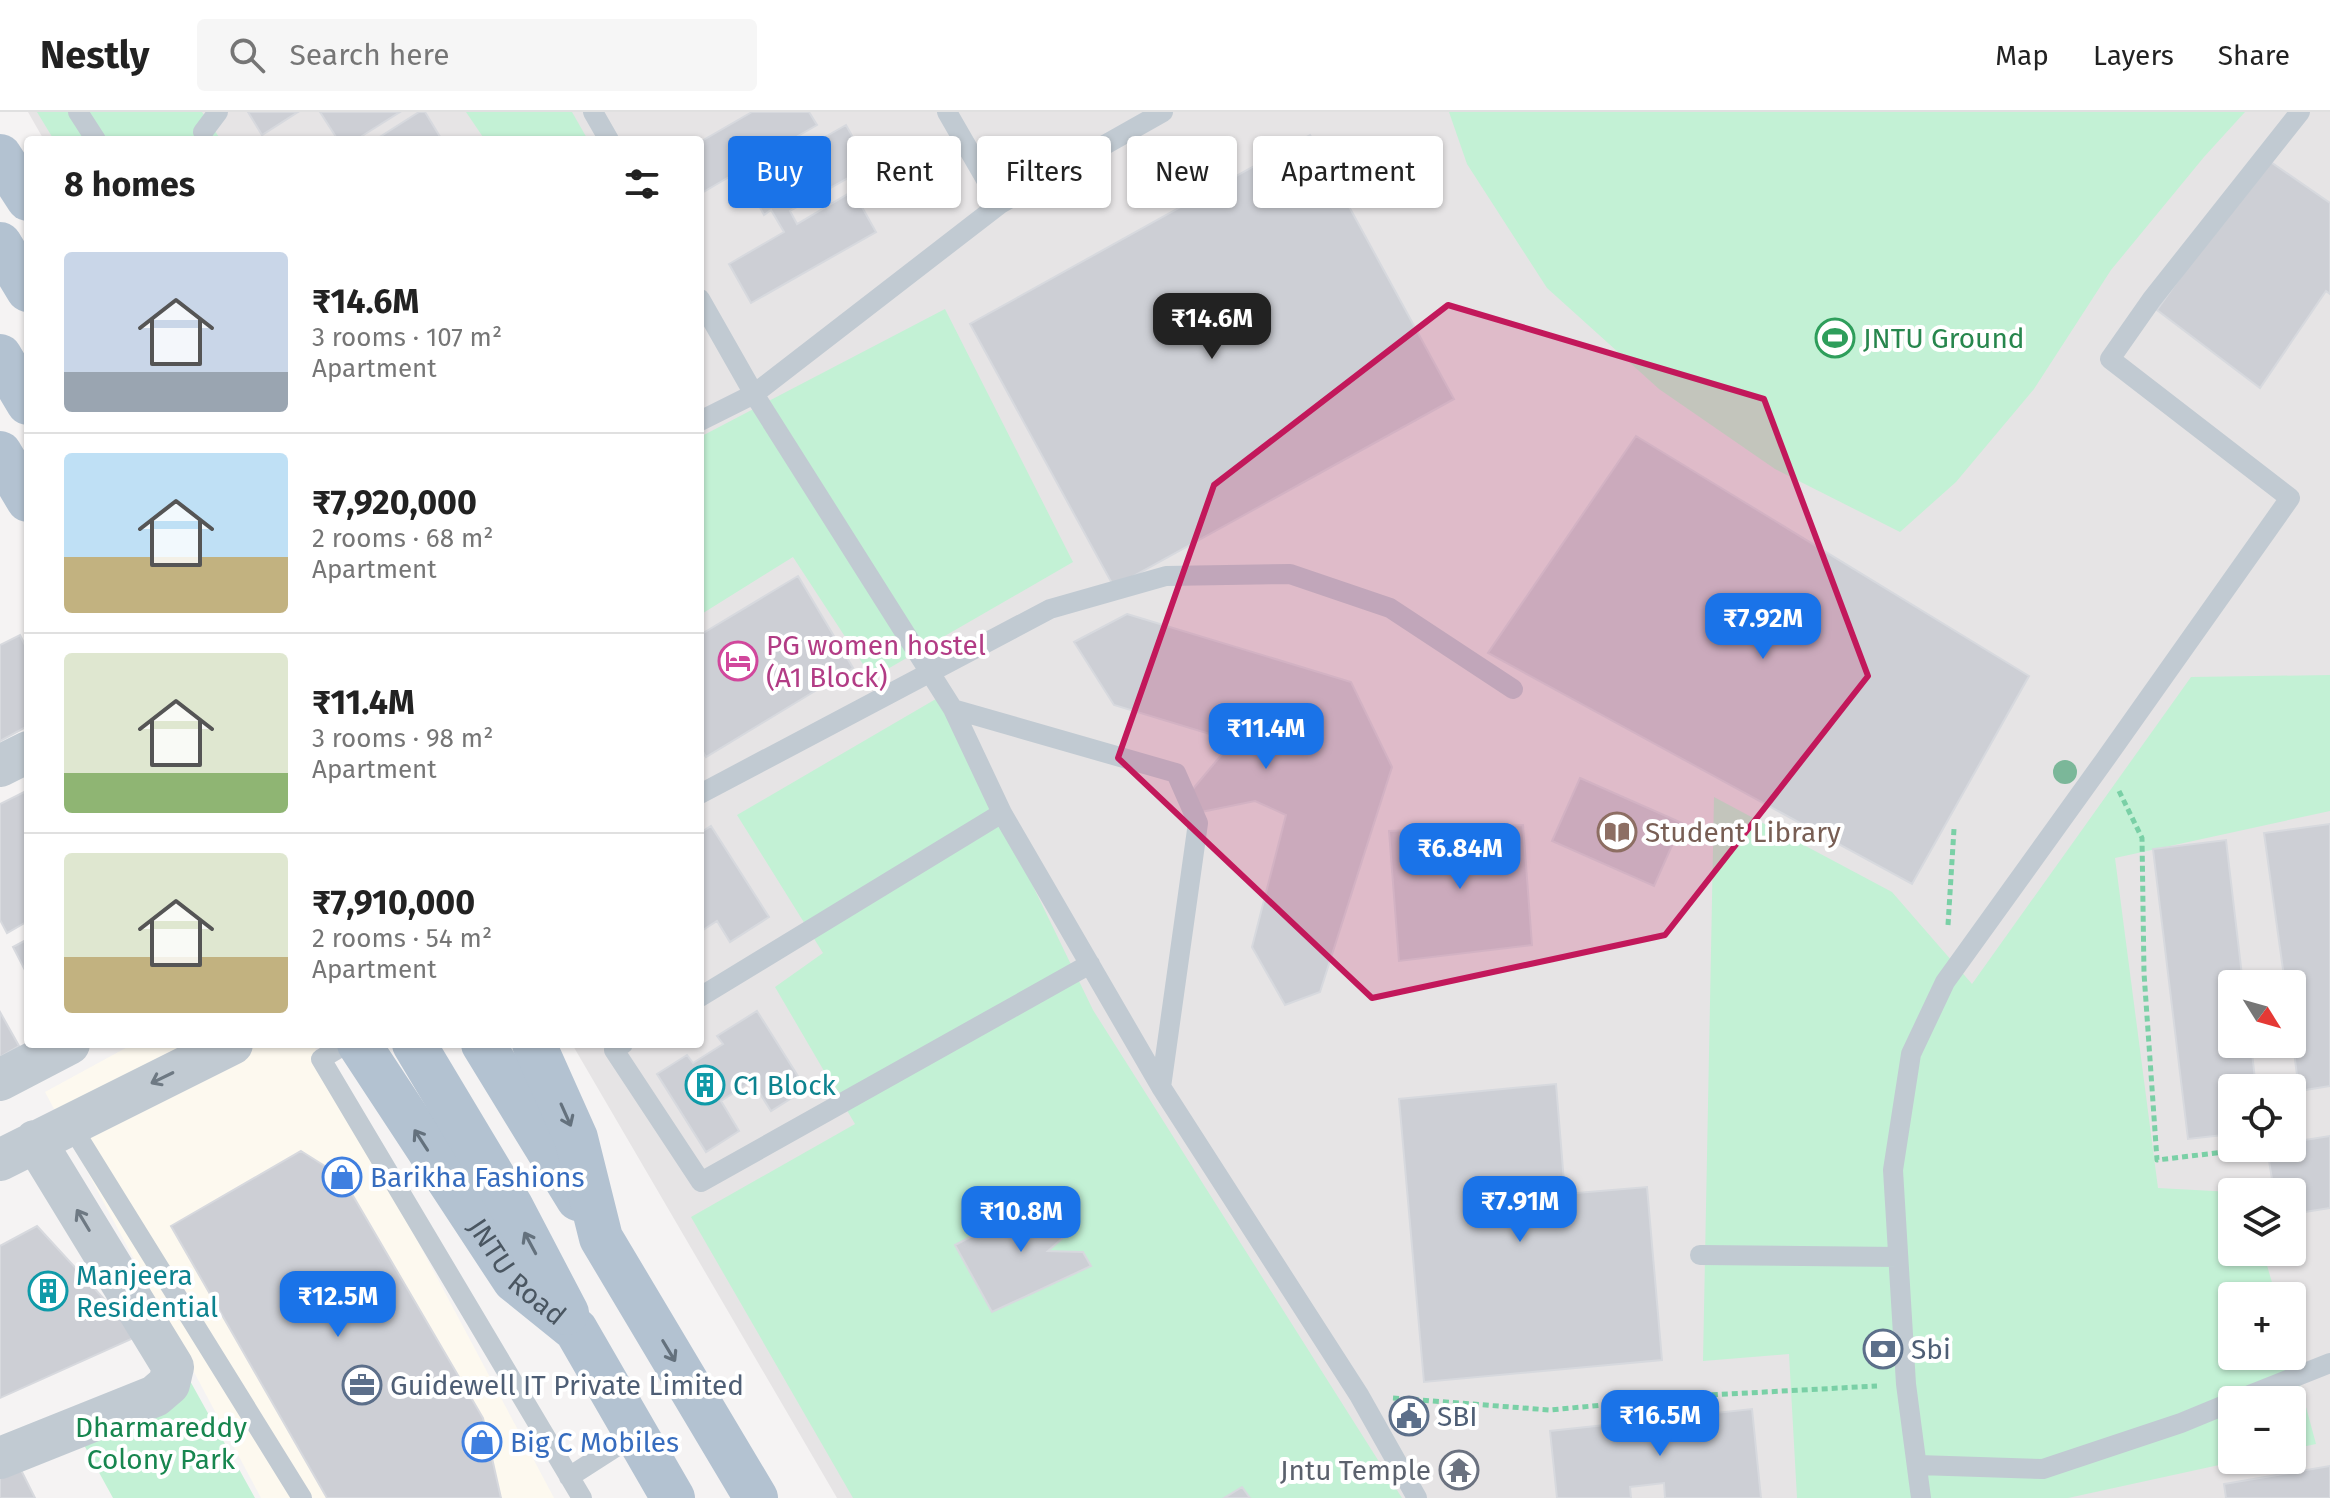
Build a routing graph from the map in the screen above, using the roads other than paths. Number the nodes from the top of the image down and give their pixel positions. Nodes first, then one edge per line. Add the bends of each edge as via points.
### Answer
1 (78, 112) edge
2 (218, 112) edge
3 (593, 112) edge
4 (947, 112) edge
5 (1163, 112) edge
6 (2300, 112) edge
7 (93, 136) edge
8 (203, 136) edge
9 (607, 136) edge
10 (1111, 141) edge
11 (0, 156) edge
12 (977, 164) edge
13 (24, 193) edge
14 (995, 208) edge
15 (0, 244) edge
16 (24, 283) edge
17 (704, 306) edge
18 (0, 356) edge
19 (754, 394) junction
20 (24, 396) edge
21 (704, 419) edge
22 (929, 673) junction
23 (1513, 689) dead end
24 (953, 709) junction
25 (24, 754) edge
26 (0, 766) edge
27 (704, 792) edge
28 (1002, 813) junction
29 (1090, 964) junction
30 (704, 995) edge
31 (61, 1048) edge
32 (224, 1048) edge
33 (416, 1048) edge
34 (485, 1048) edge
35 (536, 1048) edge
36 (617, 1048) edge
37 (340, 1052) edge
38 (0, 1080) edge
39 (1161, 1087) junction
40 (35, 1142) edge
41 (601, 1238) junction
42 (1700, 1255) dead end
43 (1898, 1257) junction
44 (576, 1330) junction
45 (2330, 1363) edge
46 (2272, 1386) edge
47 (2218, 1408) edge
48 (636, 1434) junction
49 (0, 1458) edge
50 (1918, 1465) junction
51 (569, 1477) junction
52 (302, 1498) edge
53 (582, 1498) edge
54 (673, 1498) edge
55 (756, 1498) edge
56 (1417, 1498) edge
57 (1921, 1498) edge

1 - 7 lane
2 - 8 lane
3 - 9 lane
4 - 12 lane
5 - 10 lane
6 - 43 lane via 2110,359 2290,498 1945,982 1911,1054 1893,1170
11 - 13 main road
14 - 19 lane
15 - 16 main road
17 - 19 lane
18 - 20 main road
19 - 21 lane
19 - 22 lane
22 - 23 lane via 1050,609 1166,576 1290,574 1390,608
22 - 24 lane
22 - 27 lane
24 - 28 lane
24 - 39 lane via 1176,773 1198,823
25 - 26 street
28 - 29 lane
28 - 30 lane
29 - 36 lane via 701,1182
29 - 39 lane
31 - 38 street
32 -> 40 street
44 -> 33 main road via 511,1206
34 - 41 main road
35 -> 41 main road via 576,1138
44 -> 37 main road, JNTU Road via 514,1280
37 - 51 lane
39 - 56 lane via 1359,1395
49 -> 40 street via 155,1396 169,1384 173,1367
40 - 52 lane
41 -> 55 main road
42 - 43 lane
43 - 50 lane via 1906,1384
44 - 48 main road, JNTU Road
45 - 46 lane
47 - 50 lane via 2043,1469
48 - 51 lane
48 - 54 main road, JNTU Road
50 - 57 lane
51 - 53 lane

